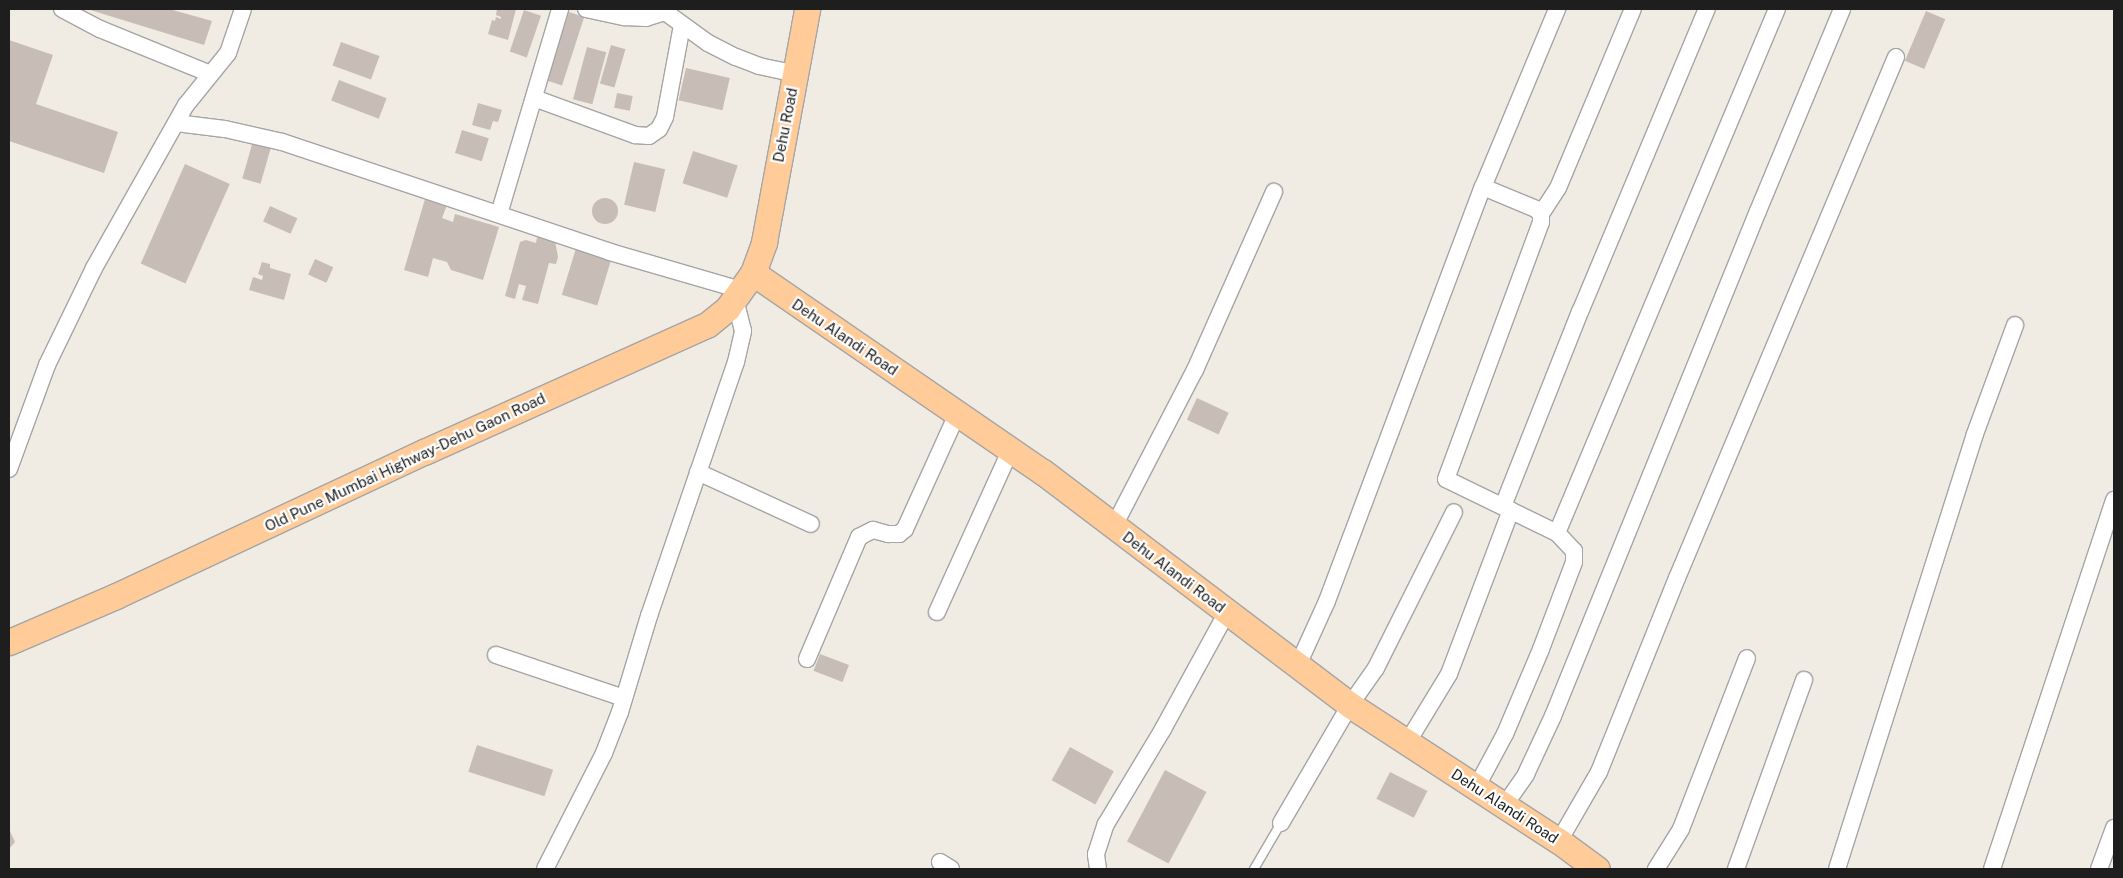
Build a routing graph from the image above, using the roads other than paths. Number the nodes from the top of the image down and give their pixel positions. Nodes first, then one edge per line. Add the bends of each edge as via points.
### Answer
1 (62, 9) edge
2 (243, 9) edge
3 (560, 9) edge
4 (586, 9) edge
5 (807, 9) edge
6 (1557, 9) edge
7 (1633, 9) edge
8 (1707, 9) edge
9 (1777, 9) edge
10 (1842, 9) edge
11 (665, 10) edge
12 (682, 25) junction
13 (1896, 57) dead end
14 (210, 74) junction
15 (796, 74) junction
16 (534, 98) junction
17 (176, 123) junction
18 (1483, 187) junction
19 (1274, 192) dead end
20 (499, 214) junction
21 (1541, 214) junction
22 (764, 242) joint
23 (743, 287) junction
24 (2015, 325) dead end
25 (958, 412) junction
26 (1010, 449) junction
27 (9, 469) edge
28 (698, 472) junction
29 (2114, 500) edge
30 (1507, 508) junction
31 (1454, 512) dead end
32 (811, 524) dead end
33 (1114, 526) junction
34 (1557, 533) junction
35 (937, 612) dead end
36 (1227, 612) junction
37 (9, 642) edge
38 (496, 655) dead end
39 (1747, 658) dead end
40 (807, 659) dead end
41 (1298, 665) junction
42 (1804, 680) dead end
43 (624, 698) junction
44 (1350, 705) junction
45 (1408, 743) junction
46 (1476, 788) junction
47 (1504, 806) junction
48 (1281, 823) joint
49 (2114, 828) edge
50 (1559, 842) junction
51 (544, 869) edge
52 (1098, 869) edge
53 (1254, 869) edge
54 (1597, 869) edge
55 (1656, 869) edge
56 (1736, 869) edge
57 (1837, 869) edge
58 (1992, 869) edge
59 (2099, 869) edge

1 - 14 street via 100,29
2 - 14 street via 228,53
3 - 16 street
4 - 11 street via 636,18 646,18
5 - 15 main road, Dehu Road
6 - 18 street
7 - 21 street via 1558,188
8 - 30 street via 1584,303
9 - 34 street
10 - 47 street via 1553,716 1526,774
11 - 12 street
12 - 15 street via 736,57
12 - 16 street via 665,117 659,129 650,136 635,135
13 - 50 street via 1599,772
14 - 17 street
15 - 22 main road, Dehu Road
16 - 20 street
17 - 20 street via 225,129 282,142
17 - 27 street via 73,310 14,440
18 - 21 street
18 - 41 street via 1327,601
19 - 33 street via 1195,370
20 - 23 street via 610,252
21 - 30 street via 1541,222 1446,479
22 - 23 main road, Old Pune Mumbai Highway-Dehu Gaon Road
23 - 25 main road, Dehu Alandi Road
23 - 28 street via 741,345
23 - 37 main road, Old Pune Mumbai Highway-Dehu Gaon Road via 727,309 707,325
24 - 57 street via 1969,452
25 - 26 main road, Dehu Alandi Road
25 - 40 street via 905,529 899,534 873,530 859,537
26 - 33 main road, Dehu Alandi Road
26 - 35 street
28 - 32 street
28 - 43 street
29 - 58 street
30 - 34 street
30 - 45 street via 1448,674
31 - 44 street via 1376,668
33 - 36 main road, Dehu Alandi Road
34 - 46 street via 1568,541 1574,551 1571,573 1505,734
36 - 41 main road, Dehu Alandi Road
36 - 52 street via 1106,824 1096,854
38 - 43 street
39 - 55 street via 1682,829
41 - 44 main road, Dehu Alandi Road
42 - 56 street
43 - 51 street via 604,753
44 - 45 main road, Dehu Alandi Road
44 - 48 street
45 - 46 main road, Dehu Alandi Road
46 - 47 main road, Dehu Alandi Road
47 - 50 main road, Dehu Alandi Road
48 - 53 lane
49 - 59 street
50 - 54 main road, Dehu Alandi Road

